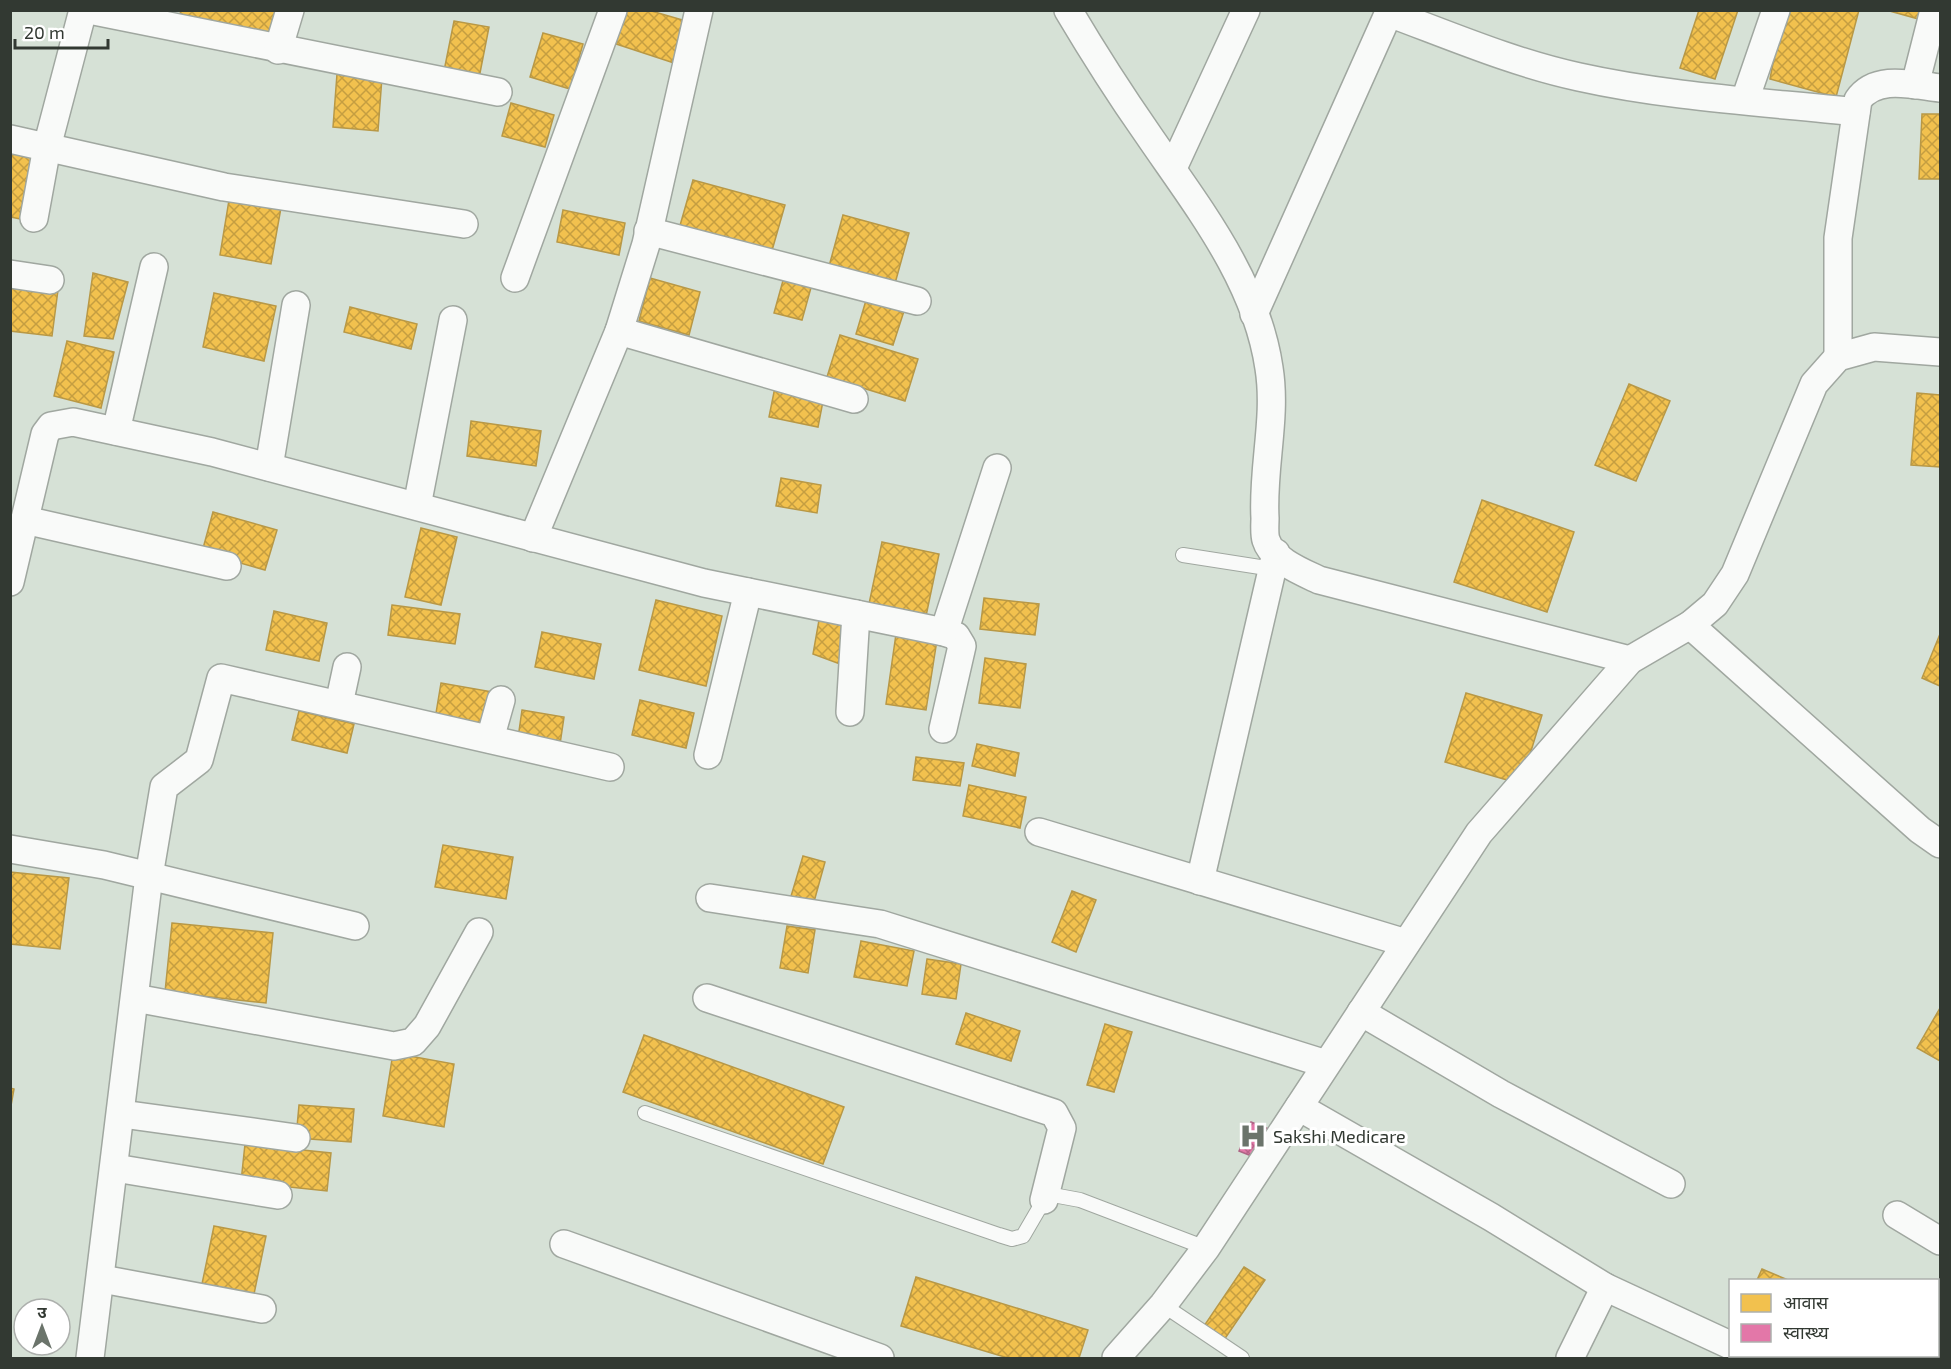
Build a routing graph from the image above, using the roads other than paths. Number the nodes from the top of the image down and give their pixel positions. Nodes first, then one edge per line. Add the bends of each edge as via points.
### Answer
1 (83, 10) edge
2 (89, 10) edge
3 (290, 10) edge
4 (613, 10) edge
5 (699, 10) edge
6 (1068, 10) edge
7 (1246, 10) edge
8 (1776, 10) edge
9 (1934, 10) edge
10 (1389, 12) edge
11 (278, 50) junction
12 (1928, 87) edge
13 (498, 92) dead end
14 (1745, 100) junction
15 (1856, 112) junction
16 (10, 140) edge
17 (47, 147) junction
18 (1173, 168) junction
19 (34, 218) dead end
20 (464, 224) dead end
21 (648, 231) junction
22 (154, 267) dead end
23 (10, 274) edge
24 (515, 278) dead end
25 (50, 280) dead end
26 (917, 301) dead end
27 (296, 305) dead end
28 (1254, 314) junction
29 (453, 320) dead end
30 (619, 331) junction
31 (1941, 352) edge
32 (1838, 357) junction
33 (854, 399) dead end
34 (116, 431) junction
35 (269, 467) junction
36 (998, 468) dead end
37 (417, 506) junction
38 (25, 520) junction
39 (533, 538) junction
40 (1183, 555) dead end
41 (1274, 561) junction
42 (226, 566) dead end
43 (10, 582) edge
44 (748, 592) junction
45 (856, 614) junction
46 (1690, 625) junction
47 (944, 632) junction
48 (1629, 660) junction
49 (347, 667) dead end
50 (501, 700) dead end
51 (339, 704) junction
52 (850, 712) dead end
53 (943, 729) dead end
54 (490, 739) junction
55 (708, 755) dead end
56 (610, 767) dead end
57 (1039, 832) dead end
58 (1941, 844) edge
59 (10, 849) edge
60 (149, 876) junction
61 (1200, 881) junction
62 (710, 898) dead end
63 (355, 926) dead end
64 (479, 932) dead end
65 (1406, 943) junction
66 (135, 998) junction
67 (707, 998) dead end
68 (1361, 1012) junction
69 (1326, 1064) junction
70 (1299, 1107) junction
71 (645, 1113) dead end
72 (122, 1114) junction
73 (296, 1138) dead end
74 (115, 1168) junction
75 (1671, 1184) dead end
76 (278, 1195) dead end
77 (1044, 1200) junction
78 (1897, 1215) dead end
79 (1941, 1241) edge
80 (564, 1244) dead end
81 (1206, 1248) junction
82 (102, 1280) junction
83 (1605, 1287) junction
84 (1164, 1305) junction
85 (262, 1309) dead end
86 (1729, 1344) edge
87 (90, 1359) edge
88 (880, 1359) edge
89 (1116, 1359) edge
90 (1242, 1359) edge
91 (1570, 1359) edge

1 - 17 street
2 - 11 street
3 - 11 street
4 - 24 street
5 - 21 street
6 - 18 street
7 - 18 street
8 - 14 street
9 - 12 street
10 - 14 street via 1519,60 1579,77
10 - 28 street
11 - 13 street
12 - 15 street via 1877,84 1865,89
14 - 15 street
15 - 32 street via 1838,238
16 - 17 street
17 - 19 street
17 - 20 street via 224,187
18 - 28 street via 1226,251
21 - 26 street
21 - 30 street
22 - 34 street
23 - 25 street
27 - 35 street
28 - 41 street via 1269,368 1271,428 1264,500 1266,541
29 - 37 street
30 - 33 street
30 - 39 street
31 - 32 street via 1874,347
32 - 46 street via 1814,384 1735,574 1715,604
34 - 35 street
34 - 38 street via 73,422 51,426 45,434
35 - 37 street
36 - 47 street
37 - 39 street
38 - 42 street
38 - 43 street
39 - 44 street
40 - 41 lane
41 - 48 street via 1319,580
41 - 61 street
44 - 45 street
44 - 55 street
45 - 47 street
45 - 52 street
46 - 48 street
46 - 58 street via 1920,830
47 - 53 street via 956,636 962,646
48 - 65 street via 1479,833
49 - 51 street
50 - 54 street
51 - 54 street
51 - 60 street via 221,678 200,760 164,787
54 - 56 street
57 - 61 street
59 - 60 street
60 - 63 street
60 - 66 street
61 - 65 street
62 - 69 street via 880,924
64 - 66 street via 427,1026 413,1042 394,1046
65 - 68 street
66 - 72 street
67 - 77 street via 1054,1113 1062,1128
68 - 69 street
68 - 75 street via 1501,1094
69 - 70 street
70 - 81 street
70 - 83 street via 1491,1216
71 - 77 lane via 1012,1239 1029,1229
72 - 73 street
72 - 74 street
74 - 76 street
74 - 82 street
77 - 81 lane via 1053,1195 1080,1200
78 - 79 street
80 - 88 street
81 - 84 street
82 - 85 street
82 - 87 street
83 - 86 street
83 - 91 street
84 - 89 street
84 - 90 lane

